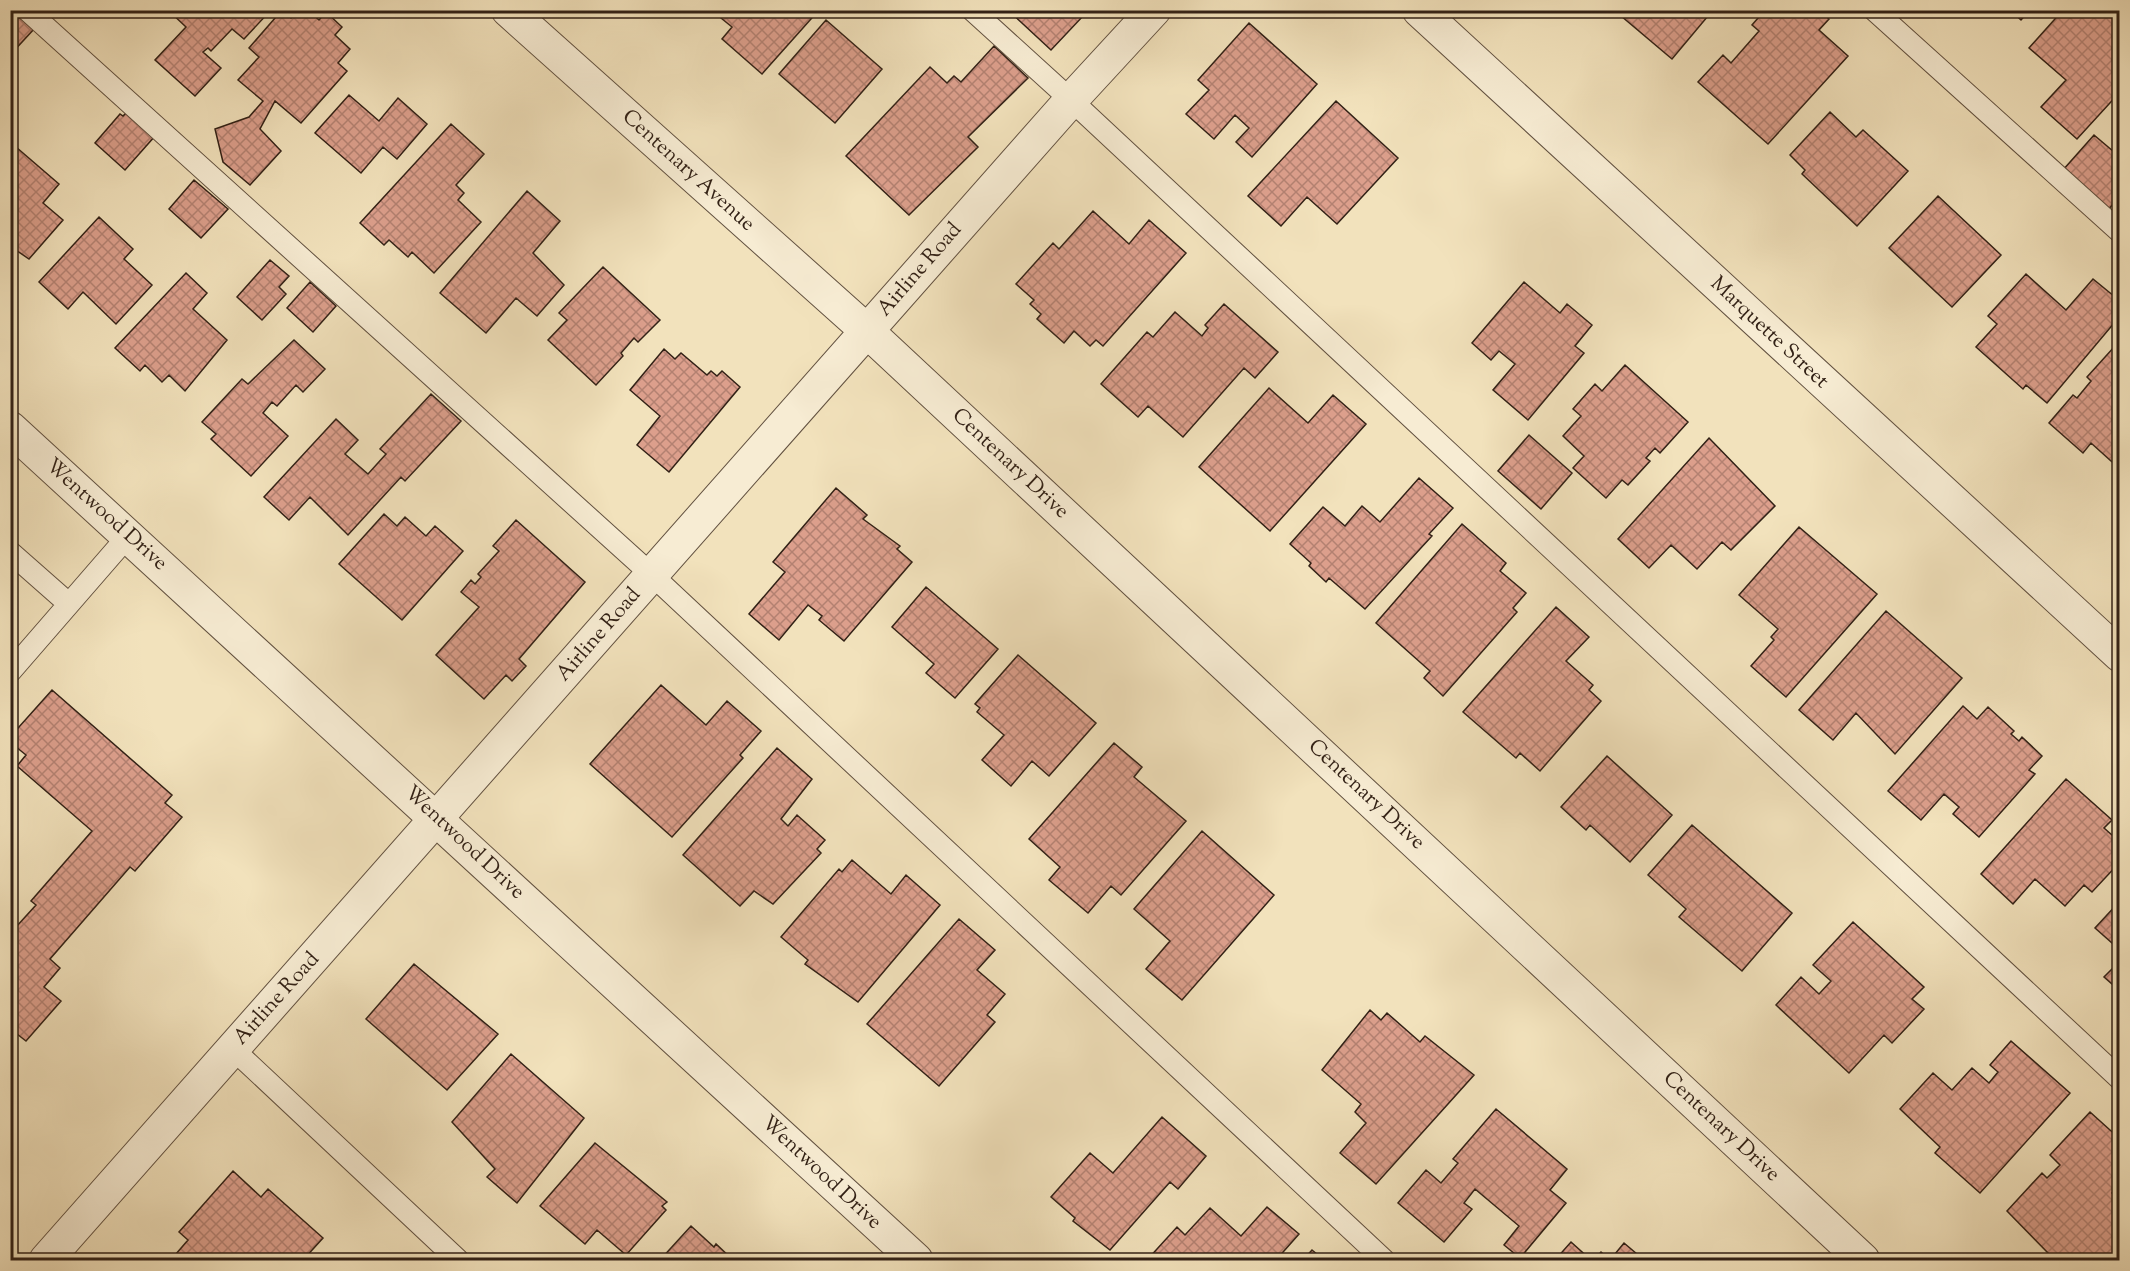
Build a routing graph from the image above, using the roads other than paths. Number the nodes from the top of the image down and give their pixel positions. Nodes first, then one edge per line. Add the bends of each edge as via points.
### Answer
1 (27, 10) edge
2 (508, 10) edge
3 (972, 10) edge
4 (1154, 10) edge
5 (1419, 10) edge
6 (1874, 10) edge
7 (1071, 100) junction
8 (2120, 232) edge
9 (867, 331) junction
10 (10, 428) edge
11 (128, 536) junction
12 (10, 552) edge
13 (652, 574) junction
14 (69, 604) junction
15 (2120, 655) edge
16 (10, 672) edge
17 (437, 818) junction
18 (232, 1049) junction
19 (2120, 1080) edge
20 (46, 1260) edge
21 (458, 1260) edge
22 (916, 1260) edge
23 (1384, 1260) edge
24 (1863, 1260) edge

1 - 13 lane
2 - 9 street, Centenary Avenue
3 - 7 lane
4 - 7 street, Airline Road
5 - 15 street, Marquette Street
6 - 8 lane
7 - 9 street, Airline Road
7 - 19 lane
9 - 13 street, Airline Road
9 - 24 street, Centenary Drive
10 - 11 street, Wentwood Drive
11 - 14 lane
11 - 17 street, Wentwood Drive
12 - 14 lane
13 - 17 street, Airline Road
13 - 23 lane
14 - 16 lane
17 - 18 street, Airline Road
17 - 22 street, Wentwood Drive
18 - 20 street, Airline Road
18 - 21 lane

